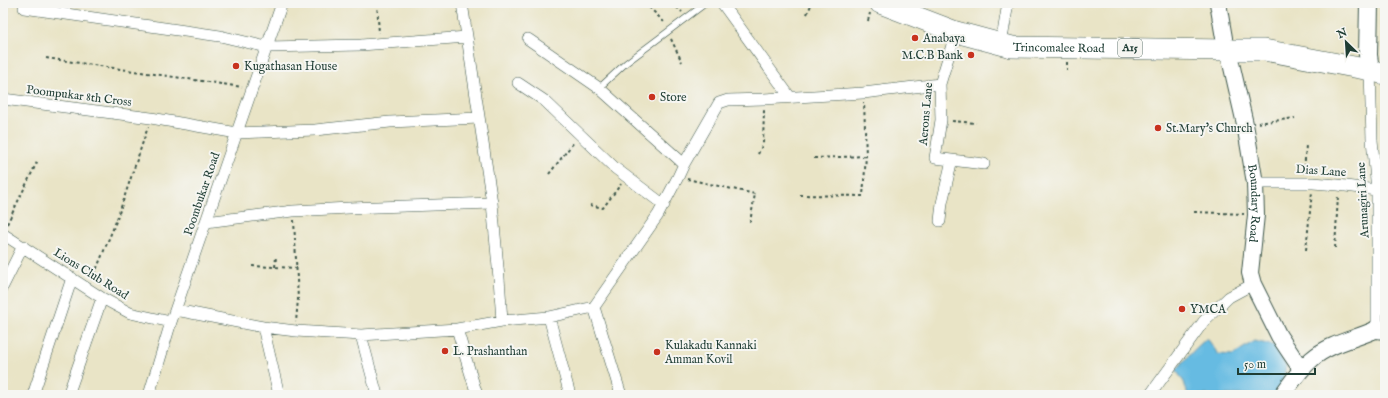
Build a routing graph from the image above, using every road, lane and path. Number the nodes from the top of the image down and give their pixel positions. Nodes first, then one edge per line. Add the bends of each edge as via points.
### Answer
1 (25, 3) edge
2 (282, 3) edge
3 (376, 3) edge
4 (462, 3) edge
5 (672, 3) edge
6 (706, 3) edge
7 (722, 3) edge
8 (812, 3) edge
9 (880, 3) edge
10 (917, 3) edge
11 (1008, 3) edge
12 (1218, 3) edge
13 (1369, 3) edge
14 (649, 7) dead end
15 (807, 14) dead end
16 (687, 16) junction
17 (669, 30) junction
18 (956, 32) junction
19 (1003, 33) junction
20 (467, 37) junction
21 (528, 39) dead end
22 (381, 44) junction
23 (1226, 44) junction
24 (267, 47) junction
25 (46, 58) dead end
26 (682, 62) dead end
27 (1377, 64) edge
28 (518, 83) dead end
29 (940, 84) junction
30 (253, 88) junction
31 (599, 88) junction
32 (863, 93) junction
33 (790, 97) junction
34 (3, 99) edge
35 (764, 99) junction
36 (151, 118) junction
37 (479, 118) junction
38 (1295, 118) dead end
39 (941, 120) junction
40 (976, 123) dead end
41 (1245, 124) junction
42 (237, 133) junction
43 (580, 135) junction
44 (1306, 144) dead end
45 (758, 154) dead end
46 (866, 156) junction
47 (814, 158) dead end
48 (38, 160) dead end
49 (952, 160) junction
50 (684, 164) junction
51 (984, 164) dead end
52 (549, 174) dead end
53 (626, 177) junction
54 (678, 177) junction
55 (1255, 183) junction
56 (1308, 183) junction
57 (1338, 184) junction
58 (1381, 190) edge
59 (800, 195) dead end
60 (492, 203) junction
61 (590, 205) dead end
62 (664, 205) junction
63 (293, 211) junction
64 (1194, 212) dead end
65 (1256, 215) junction
66 (940, 221) dead end
67 (206, 222) junction
68 (750, 222) dead end
69 (5, 230) edge
70 (23, 246) junction
71 (1335, 248) dead end
72 (1306, 250) dead end
73 (276, 257) dead end
74 (252, 266) dead end
75 (275, 267) junction
76 (297, 268) junction
77 (72, 278) junction
78 (1253, 284) junction
79 (3, 286) edge
80 (89, 289) junction
81 (102, 298) junction
82 (594, 307) junction
83 (176, 310) junction
84 (549, 317) junction
85 (502, 321) junction
86 (171, 322) junction
87 (263, 327) junction
88 (457, 328) junction
89 (1381, 330) edge
90 (296, 331) junction
91 (361, 335) junction
92 (1301, 369) junction
93 (33, 395) edge
94 (68, 395) edge
95 (149, 395) edge
96 (279, 395) edge
97 (377, 395) edge
98 (477, 395) edge
99 (570, 395) edge
100 (621, 395) edge
101 (1150, 395) edge
102 (1282, 395) edge

1 - 24 street via 24,8 220,36
2 - 24 street, Poombukar Road
3 - 22 path
4 - 20 street
5 - 16 path
6 - 16 lane
7 - 33 street
8 - 15 path
9 - 18 highway, Trincomalee Road / A15
10 - 19 highway, Trincomalee Road / A15 via 976,26
11 - 19 street
12 - 23 main road, Boundary Road
13 - 27 main road
14 - 17 path
16 - 17 lane
17 - 26 path
17 - 31 lane via 626,63
18 - 23 highway, Trincomalee Road / A15 via 1012,46
18 - 29 street, Aerons Lane
19 - 23 highway, Trincomalee Road / A15
20 - 22 street
20 - 37 street
21 - 31 street
22 - 24 street
23 - 27 highway, Trincomalee Road / A15 via 1262,38
23 - 41 main road, Boundary Road
24 - 30 street, Poombukar Road
25 - 30 path
27 - 58 street, Arunagiri Lane via 1372,140
28 - 43 street via 545,101
29 - 32 street
29 - 39 street, Aerons Lane
30 - 42 street, Poombukar Road
31 - 50 street
32 - 33 street
32 - 46 path
33 - 35 street
34 - 36 street, Poompukar 8th Cross
35 - 45 path via 763,144
35 - 50 street via 728,100 719,104
36 - 42 street, Poompukar 8th Cross
36 - 80 path via 117,220
37 - 42 street, Poompukar 8th Cross
37 - 60 street
38 - 41 path
39 - 40 path
39 - 49 street, Aerons Lane via 935,158
41 - 55 main road, Boundary Road
42 - 67 street, Poombukar Road
43 - 52 path
43 - 53 street
44 - 56 path
46 - 47 path
46 - 59 path via 862,196
48 - 69 path
49 - 51 street, Aerons Lane
49 - 66 street
50 - 54 street
53 - 61 path via 603,208
53 - 62 street
54 - 62 street
54 - 68 path via 755,194
55 - 56 street, Dias Lane
55 - 65 main road, Boundary Road
56 - 57 street, Dias Lane
56 - 72 path
57 - 58 street, Dias Lane
57 - 71 path
58 - 89 street, Arunagiri Lane
60 - 63 street
60 - 85 street
62 - 82 street
63 - 67 street
63 - 76 path
64 - 65 path
65 - 78 main road, Boundary Road via 1250,273
67 - 83 street, Poombukar Road
69 - 70 street, Lions Club Road
70 - 77 street, Lions Club Road
70 - 79 street
73 - 75 path
74 - 75 path
75 - 76 path
76 - 90 path
77 - 80 street, Lions Club Road
77 - 93 street
78 - 92 main road, Boundary Road via 1279,336
78 - 101 street via 1230,297 1204,321
80 - 81 street, Lions Club Road
81 - 86 street, Lions Club Road via 130,313
81 - 94 street
82 - 84 street
82 - 100 street
83 - 86 street, Poombukar Road
83 - 87 street
84 - 85 street
84 - 99 street
85 - 88 street
86 - 95 street, Poombukar Road
87 - 90 street
87 - 96 street
88 - 91 street
88 - 98 street
89 - 92 main road via 1329,348 1312,358
90 - 91 street
91 - 97 street
92 - 102 main road

